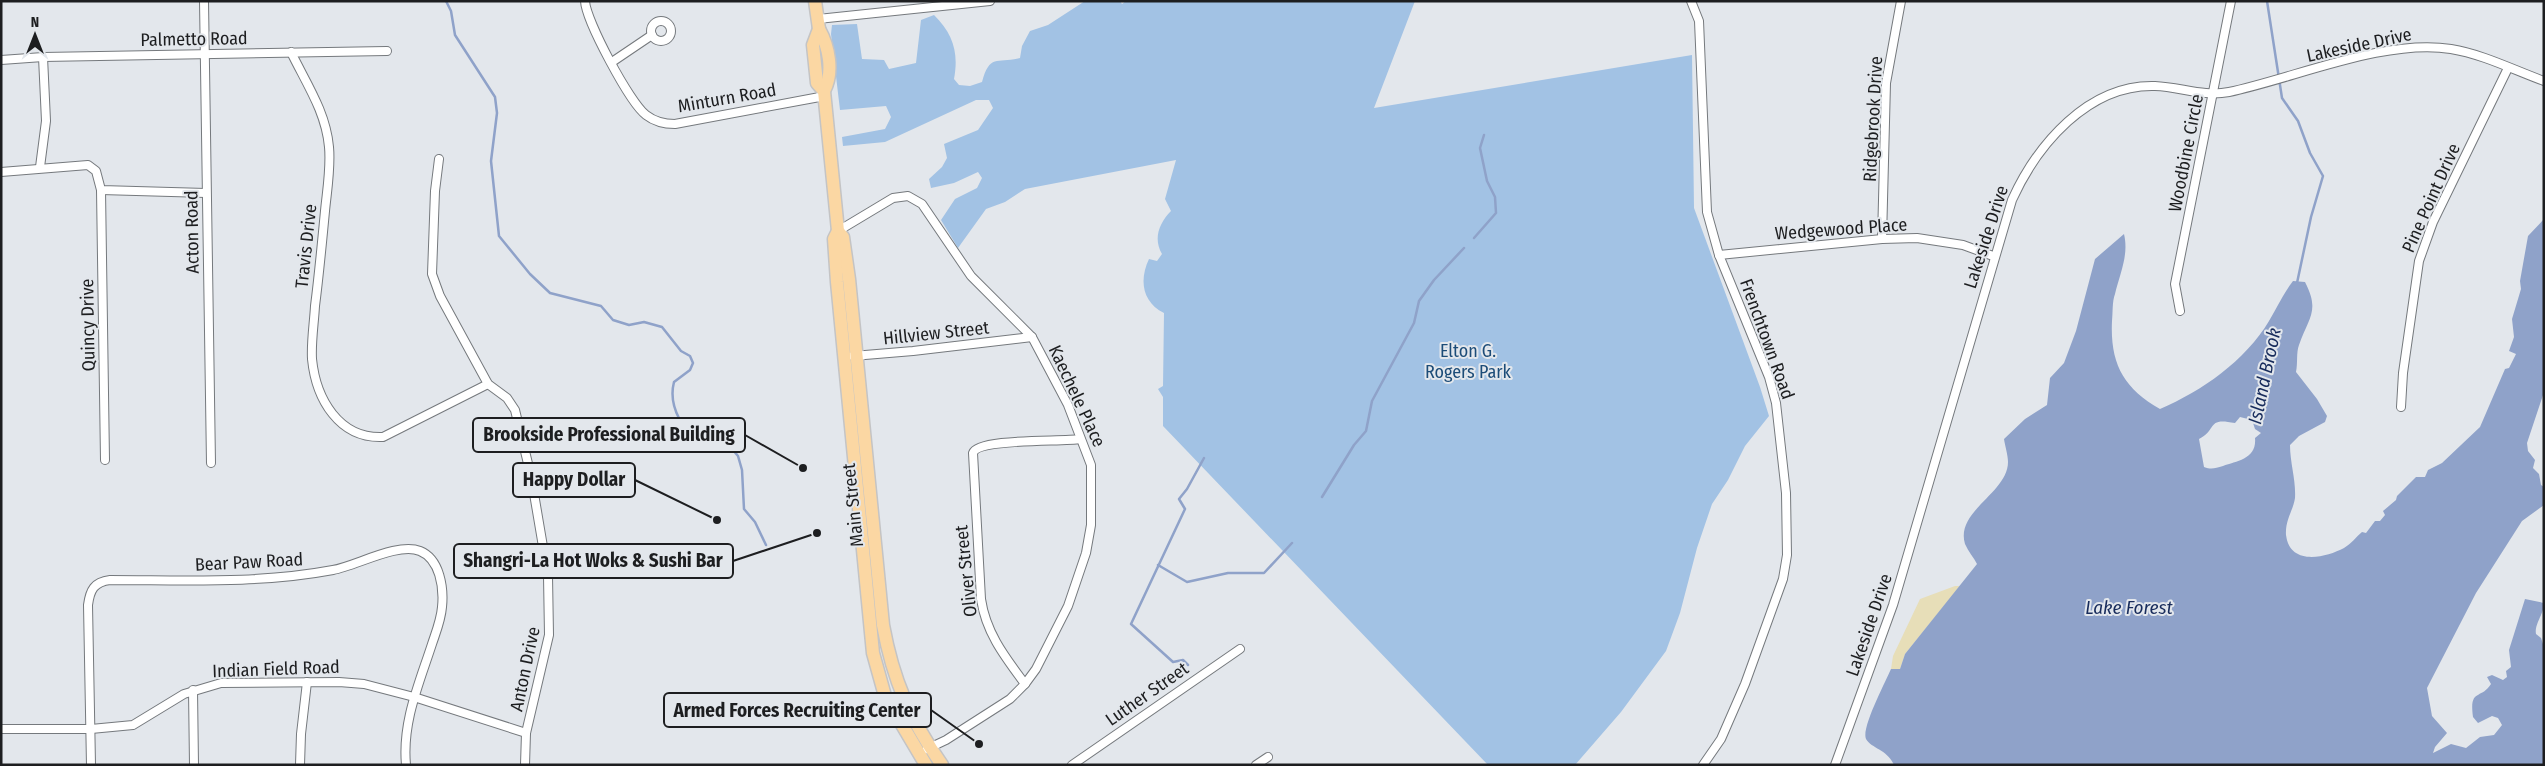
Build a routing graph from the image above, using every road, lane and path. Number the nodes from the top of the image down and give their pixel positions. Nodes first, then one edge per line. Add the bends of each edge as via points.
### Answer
1 (204, 1) edge
2 (585, 1) edge
3 (815, 1) edge
4 (990, 1) edge
5 (1691, 1) edge
6 (1901, 1) edge
7 (2231, 1) edge
8 (818, 24) junction
9 (652, 35) dead end
10 (387, 51) dead end
11 (291, 52) junction
12 (205, 54) junction
13 (43, 57) junction
14 (1, 60) edge
15 (612, 62) junction
16 (2508, 68) junction
17 (2544, 81) edge
18 (824, 93) junction
19 (2212, 95) junction
20 (439, 159) dead end
21 (40, 167) junction
22 (1, 172) edge
23 (102, 190) junction
24 (206, 193) junction
25 (838, 231) junction
26 (1882, 239) junction
27 (1719, 255) junction
28 (1994, 256) junction
29 (2180, 311) dead end
30 (1032, 337) junction
31 (851, 356) junction
32 (488, 384) junction
33 (2401, 407) dead end
34 (1080, 439) junction
35 (105, 460) dead end
36 (211, 463) dead end
37 (869, 545) junction
38 (887, 648) junction
39 (1240, 649) dead end
40 (873, 653) junction
41 (307, 682) junction
42 (1026, 684) junction
43 (192, 690) junction
44 (414, 696) junction
45 (1, 729) edge
46 (90, 729) junction
47 (526, 733) junction
48 (924, 750) junction
49 (1268, 757) dead end
50 (91, 765) edge
51 (194, 765) edge
52 (300, 765) edge
53 (406, 765) edge
54 (525, 765) edge
55 (926, 765) edge
56 (942, 765) edge
57 (1072, 765) edge
58 (1256, 765) edge
59 (1703, 765) edge
60 (1835, 765) edge

1 - 12 street, Acton Road
2 - 15 street, Minturn Road via 591,24
3 - 8 main road, Main Street
4 - 8 street
5 - 27 street, Frenchtown Road via 1699,21 1701,46 1705,198
6 - 26 street, Ridgebrook Drive via 1886,83
7 - 19 street, Woodbine Circle
8 - 18 main road, Main Street via 813,45 817,83
9 - 15 street
10 - 11 street, Palmetto Road
11 - 12 street, Palmetto Road
11 - 32 street, Travis Drive via 319,108 329,146 312,338 315,377 326,407 336,419 358,434 375,437 392,434
12 - 13 street, Palmetto Road
12 - 24 street, Acton Road
13 - 14 street, Palmetto Road
13 - 21 street via 46,121
15 - 18 street, Minturn Road via 640,109 652,119 666,124
16 - 17 street, Lakeside Drive
16 - 19 street, Lakeside Drive via 2452,49 2416,47 2374,54
16 - 33 street, Pine Point Drive via 2433,222 2419,261 2402,373
18 - 25 main road, Main Street
19 - 28 street, Lakeside Drive via 2157,86 2135,87 2109,95 2084,110 2057,132 2032,162 2012,200
19 - 29 street, Woodbine Circle via 2175,284
20 - 32 street via 432,274 440,296
21 - 22 street
21 - 23 street via 88,165 96,171
23 - 24 street
23 - 35 street, Quincy Drive
24 - 36 street, Acton Road
25 - 30 street, Kaechele Place via 893,198 915,198 927,209 971,276
25 - 31 main road, Main Street via 843,238
26 - 27 street, Wedgewood Place
26 - 28 street, Wedgewood Place via 1917,238 1948,242
27 - 59 street, Frenchtown Road via 1769,377 1776,403 1786,493 1787,556 1783,579 1745,684 1721,738
28 - 60 street, Lakeside Drive via 1896,596
30 - 31 street, Hillview Street
30 - 34 street, Kaechele Place via 1068,406
31 - 37 main road, Main Street
32 - 47 street, Anton Drive via 507,398 515,410 531,476 548,576 549,636
34 - 42 street, Kaechele Place via 1088,454 1093,477 1086,553 1068,606
34 - 42 street, Oliver Street via 994,443 974,450 972,466 982,609 988,630
37 - 38 main road, Main Street
37 - 40 main road, Main Street
38 - 40 main road
38 - 48 main road, Main Street via 903,700
39 - 57 street, Luther Street
40 - 48 main road, Main Street via 885,696
41 - 43 street, Indian Field Road via 221,683
41 - 44 street, Indian Field Road via 358,683
41 - 52 street via 300,734
42 - 48 street, Kaechele Place via 989,712
43 - 46 street, Indian Field Road via 170,700 133,725
43 - 51 street
44 - 46 street, Bear Paw Road via 442,614 442,594 438,570 432,560 419,550 402,549 340,569 274,579 110,580 97,584 90,593 88,605
44 - 47 street, Indian Field Road
44 - 53 street via 406,732
45 - 46 street, Indian Field Road
46 - 50 street
47 - 54 street, Anton Drive
48 - 55 main road, Main Street
48 - 56 main road, Main Street
49 - 58 street

